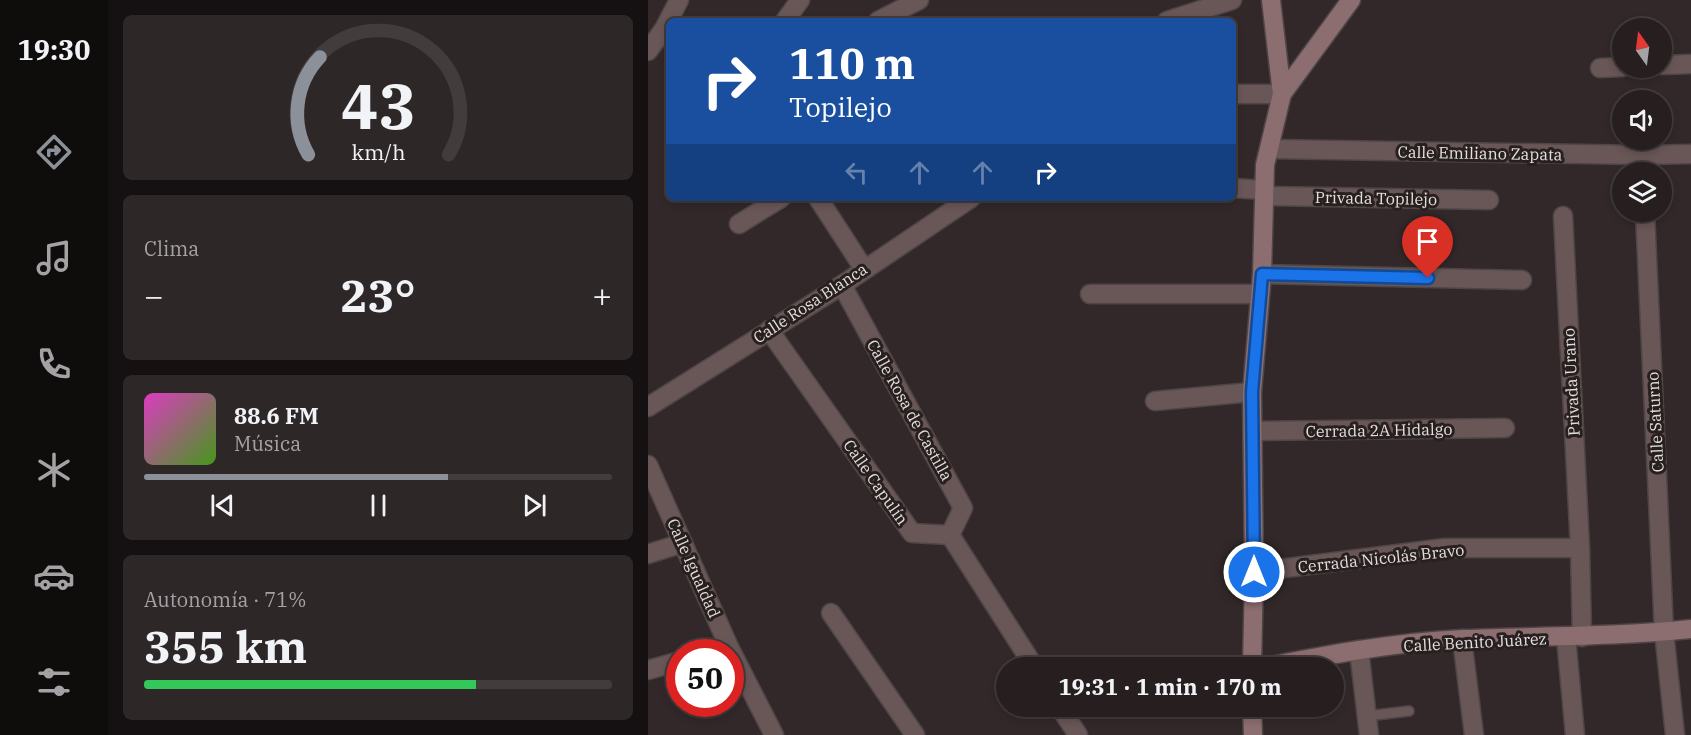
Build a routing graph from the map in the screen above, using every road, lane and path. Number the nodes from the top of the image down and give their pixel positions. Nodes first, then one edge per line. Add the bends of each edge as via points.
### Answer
1 (679, 0) edge
2 (800, 0) edge
3 (919, 0) edge
4 (1232, 0) edge
5 (1271, 0) edge
6 (1351, 0) edge
7 (667, 18) edge
8 (787, 18) edge
9 (884, 18) edge
10 (1176, 18) edge
11 (660, 29) edge
12 (648, 51) edge
13 (1691, 64) edge
14 (1672, 65) edge
15 (1612, 67) edge
16 (1600, 68) dead end
17 (1236, 94) edge
18 (1282, 94) junction
19 (1269, 149) junction
20 (1691, 154) edge
21 (1653, 162) edge
22 (1612, 163) edge
23 (1236, 188) edge
24 (1264, 193) junction
25 (1489, 200) dead end
26 (776, 201) edge
27 (820, 201) edge
28 (966, 201) edge
29 (1563, 216) dead end
30 (1645, 222) edge
31 (739, 224) dead end
32 (864, 269) junction
33 (1262, 274) junction
34 (1522, 280) dead end
35 (842, 285) junction
36 (1090, 294) dead end
37 (1260, 294) junction
38 (769, 330) junction
39 (1252, 392) junction
40 (1155, 401) dead end
41 (648, 407) edge
42 (1505, 428) dead end
43 (1253, 431) junction
44 (648, 465) edge
45 (950, 535) junction
46 (683, 543) junction
47 (1580, 548) junction
48 (648, 554) edge
49 (1254, 572) junction
50 (831, 613) dead end
51 (1691, 629) edge
52 (1664, 632) junction
53 (1574, 637) junction
54 (725, 639) edge
55 (1462, 639) junction
56 (1359, 650) junction
57 (1028, 657) edge
58 (1252, 657) edge
59 (1320, 657) edge
60 (666, 665) edge
61 (648, 670) edge
62 (744, 676) edge
63 (1409, 711) dead end
64 (1367, 716) junction
65 (1066, 717) edge
66 (1251, 717) edge
67 (1250, 732) edge
68 (774, 735) edge
69 (915, 735) edge
70 (1078, 735) edge
71 (1369, 735) edge
72 (1474, 735) edge
73 (1575, 735) edge
74 (1675, 735) edge

1 - 7 street
2 - 8 street
3 - 9 street
4 - 10 street
5 - 18 main road
6 - 18 main road
11 - 12 street
13 - 14 street
15 - 16 street
17 - 18 street
18 - 19 main road
19 - 22 street, Calle Emiliano Zapata
19 - 24 main road
20 - 21 street, Calle Emiliano Zapata
23 - 24 street, Privada Topilejo
24 - 25 street, Privada Topilejo
24 - 33 main road
26 - 31 street
27 - 32 street
28 - 32 street, Calle Rosa Blanca
29 - 47 street, Privada Urano
30 - 52 street, Calle Saturno
32 - 35 street, Calle Rosa Blanca
33 - 34 street
33 - 37 main road
35 - 38 street, Calle Rosa Blanca
35 - 45 street, Calle Rosa de Castilla via 963,508
36 - 37 street
37 - 39 main road
38 - 41 street, Calle Rosa Blanca
38 - 45 street, Calle Capulín via 912,533
39 - 40 street
39 - 43 main road
42 - 43 street, Cerrada 2A Hidalgo
43 - 49 main road
44 - 46 street, Calle Igualdad
45 - 57 street
46 - 48 street
46 - 54 street, Calle Igualdad
47 - 49 street, Cerrada Nicolás Bravo via 1445,548
47 - 53 street, Privada Urano
49 - 58 main road
50 - 69 street
51 - 52 main road, Calle Benito Juárez
52 - 53 main road, Calle Benito Juárez
52 - 74 street, Calle Saturno
53 - 55 main road, Calle Benito Juárez
53 - 73 street, Privada Urano
55 - 56 main road, Calle Benito Juárez
55 - 72 street
56 - 59 main road, Calle Benito Juárez
56 - 64 street
60 - 61 street
62 - 68 street, Calle Igualdad
63 - 64 lane
64 - 71 street
65 - 70 street
66 - 67 main road

